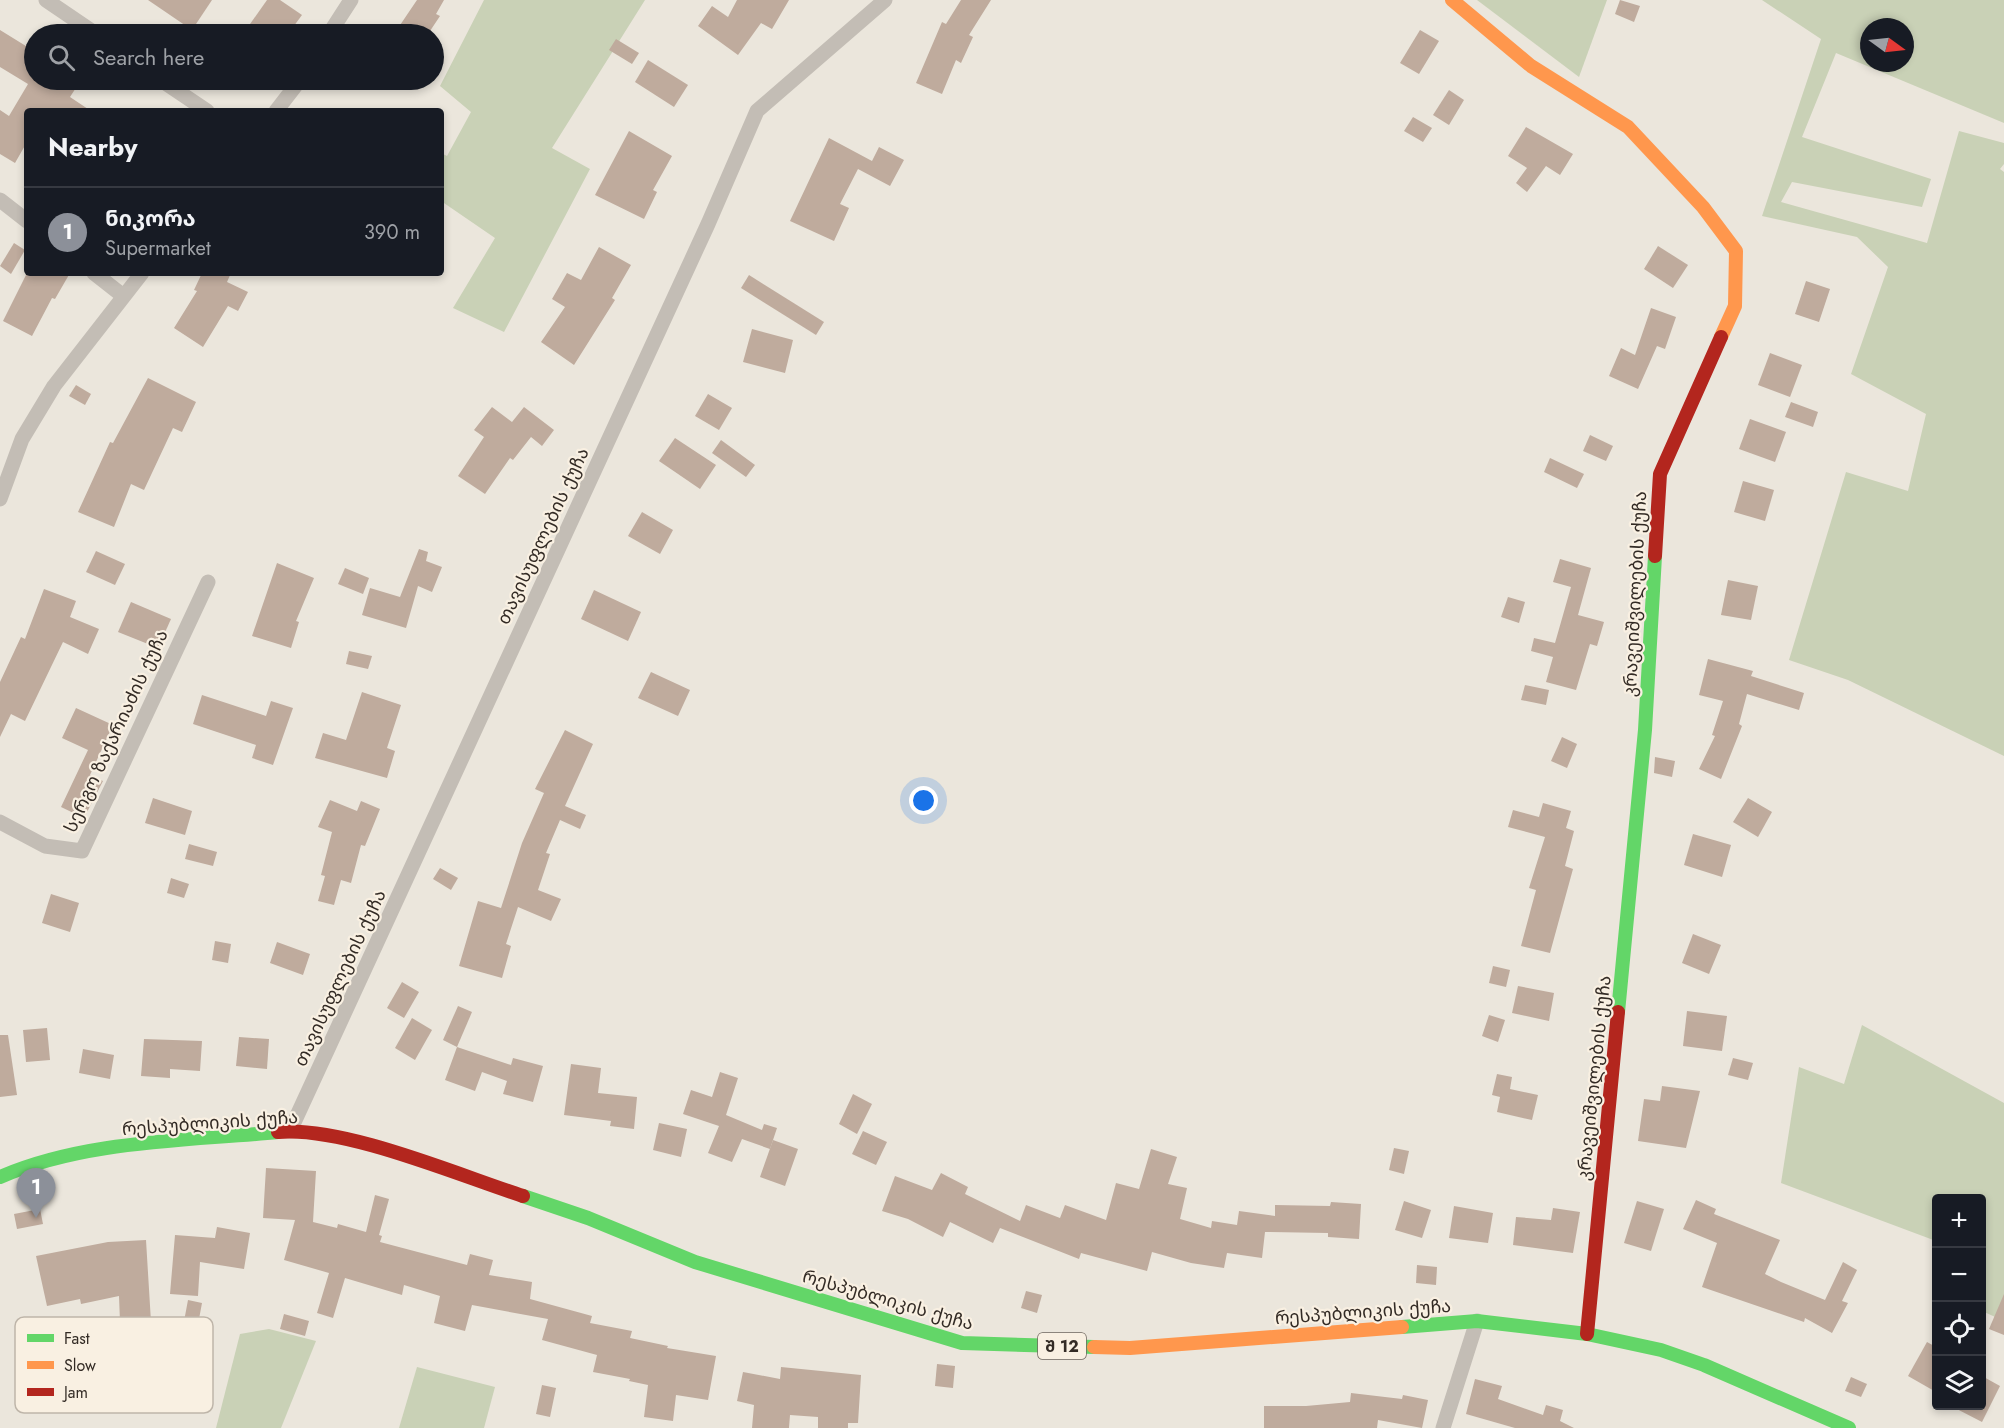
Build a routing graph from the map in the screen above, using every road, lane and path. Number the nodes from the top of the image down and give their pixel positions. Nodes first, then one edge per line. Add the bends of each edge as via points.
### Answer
1 (46, 0) edge
2 (351, 0) edge
3 (885, 0) edge
4 (1452, 0) edge
5 (81, 24) edge
6 (335, 24) edge
7 (176, 90) edge
8 (292, 90) edge
9 (203, 108) edge
10 (278, 108) edge
11 (0, 200) edge
12 (24, 219) edge
13 (98, 276) edge
14 (139, 276) edge
15 (122, 295) junction
16 (0, 500) edge
17 (208, 582) dead end
18 (0, 822) edge
19 (290, 1131) junction
20 (0, 1177) edge
21 (1477, 1321) junction
22 (1587, 1334) junction
23 (1443, 1428) edge
24 (1849, 1428) edge

1 - 5 street
2 - 6 street
3 - 19 street, თავისუფლების ქუჩა via 757,111
4 - 22 main road, კრავეიშვილების ქუჩა via 1531,66 1628,127 1703,207 1736,251 1735,306 1660,474 1646,730
7 - 9 street
8 - 10 street
11 - 12 street
13 - 15 street
14 - 15 street
15 - 16 street via 54,386 22,439
17 - 18 street, სერგო ზაქარიაძის ქუჩა via 82,851 45,846
19 - 20 main road, რესპუბლიკის ქუჩა via 111,1148 32,1163
19 - 21 main road, რესპუბლიკის ქუჩა / შ 12 via 359,1142 588,1218 695,1262 962,1343 1130,1348
21 - 22 main road, რესპუბლიკის ქუჩა / შ 12
21 - 23 street
22 - 24 main road, რესპუბლიკის ქუჩა / შ 12 via 1661,1350 1704,1365

